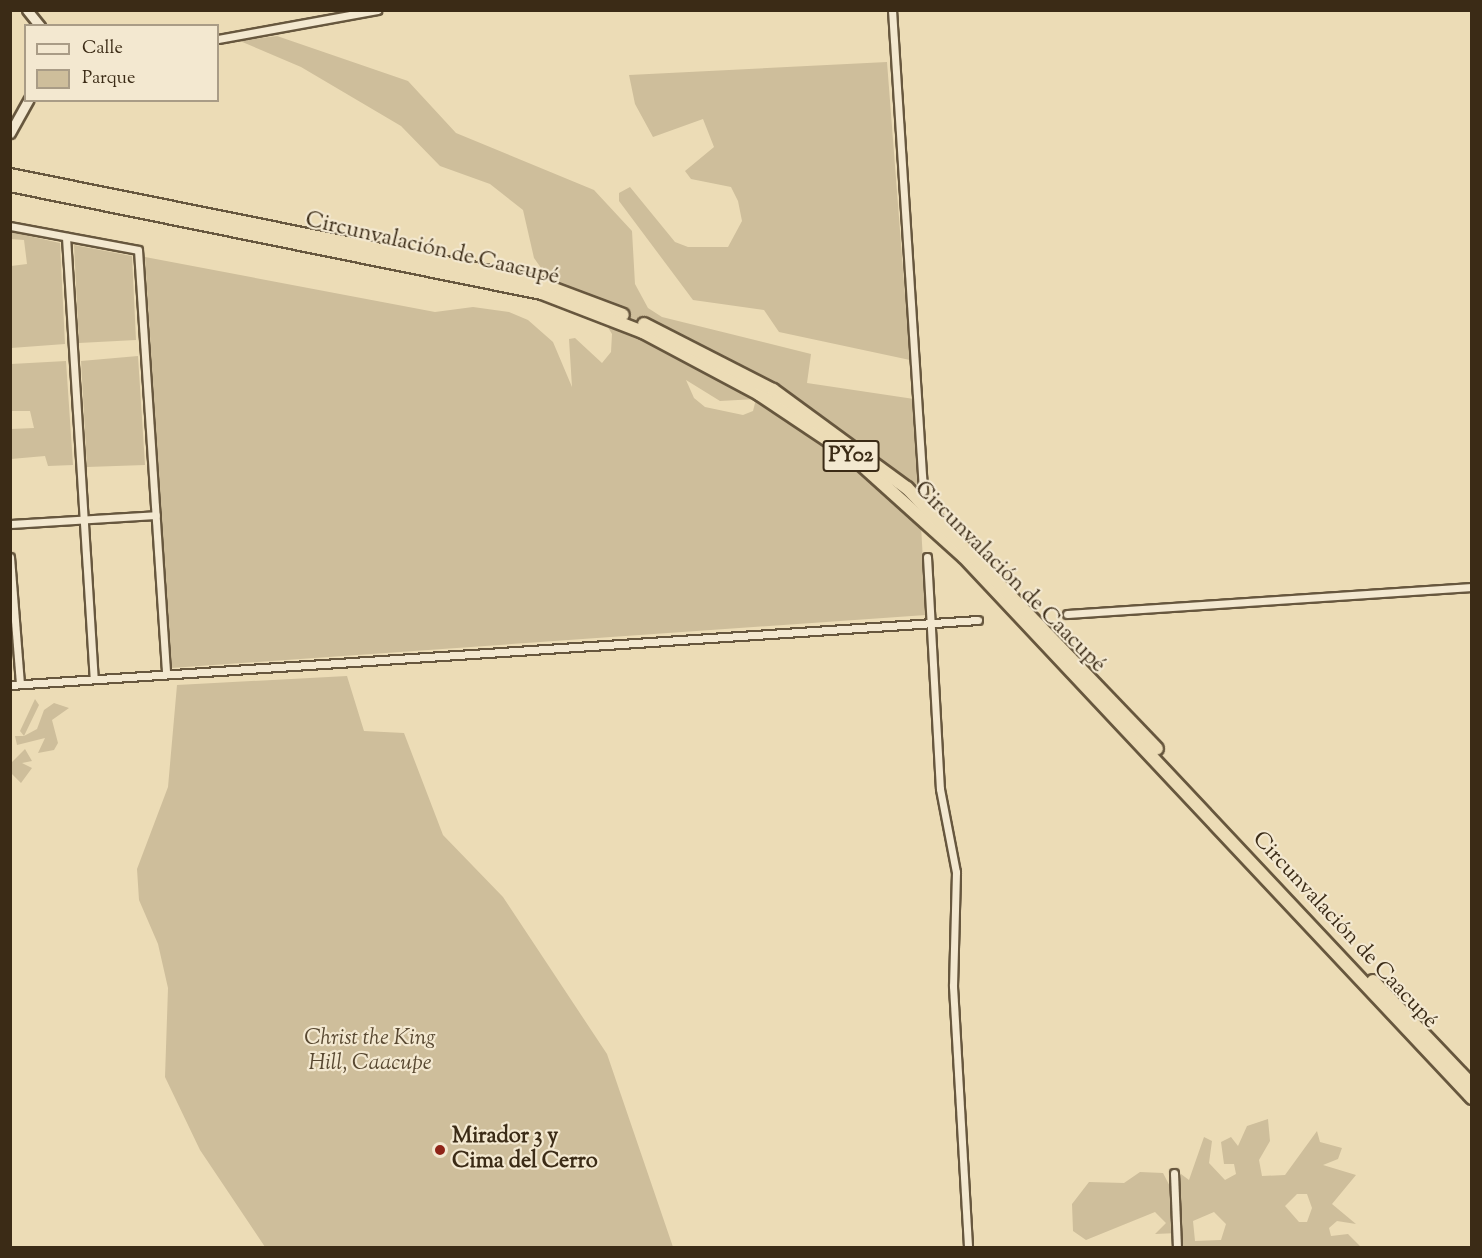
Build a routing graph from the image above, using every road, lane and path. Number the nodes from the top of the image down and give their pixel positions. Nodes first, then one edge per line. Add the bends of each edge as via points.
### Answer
1 (27, 10) edge
2 (377, 10) edge
3 (892, 10) edge
4 (38, 24) edge
5 (219, 39) edge
6 (27, 102) edge
7 (10, 133) edge
8 (10, 175) edge
9 (10, 185) edge
10 (10, 226) edge
11 (66, 237) junction
12 (923, 491) dead end
13 (156, 515) junction
14 (82, 520) junction
15 (10, 525) edge
16 (10, 557) edge
17 (927, 557) dead end
18 (1472, 587) edge
19 (1067, 614) dead end
20 (978, 620) dead end
21 (932, 623) junction
22 (166, 673) junction
23 (94, 678) junction
24 (20, 684) junction
25 (10, 685) edge
26 (1472, 1085) edge
27 (1472, 1098) edge
28 (1174, 1173) dead end
29 (968, 1248) edge
30 (1177, 1248) edge

1 - 4 street
2 - 5 street
3 - 12 street
6 - 7 street
8 - 26 highway, Circunvalación de Caacupé / PY02 via 530,280 676,338 773,390 852,444 940,519
9 - 27 highway, Circunvalación de Caacupé / PY02 via 542,293 652,336 769,400 853,457 964,557
10 - 11 street
11 - 13 street via 138,250
11 - 14 street
13 - 14 street
13 - 22 street
14 - 15 street
14 - 23 street
16 - 24 street
17 - 21 street
18 - 19 street
20 - 21 street
21 - 22 street
21 - 29 street via 940,789 957,886 953,986
22 - 23 street
23 - 24 street
24 - 25 street
28 - 30 street

